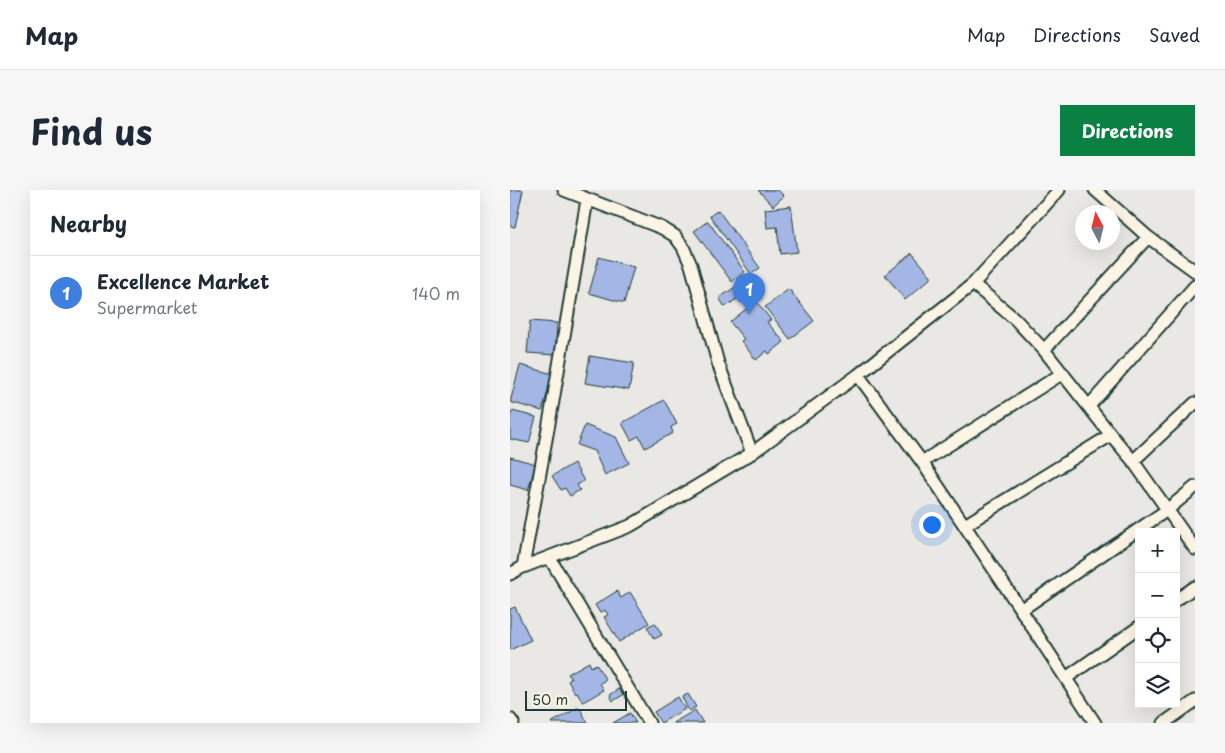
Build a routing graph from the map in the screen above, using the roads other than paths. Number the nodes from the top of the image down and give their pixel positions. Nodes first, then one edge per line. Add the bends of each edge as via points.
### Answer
1 (564, 190) edge
2 (1059, 190) edge
3 (1095, 190) edge
4 (587, 200) junction
5 (1148, 237) junction
6 (1195, 271) edge
7 (973, 284) junction
8 (1195, 286) edge
9 (1044, 350) junction
10 (1063, 373) junction
11 (858, 375) junction
12 (1195, 403) edge
13 (1089, 406) junction
14 (1111, 435) junction
15 (752, 453) junction
16 (1133, 461) junction
17 (922, 462) junction
18 (1195, 487) edge
19 (1167, 510) junction
20 (965, 525) junction
21 (1195, 549) edge
22 (548, 557) junction
23 (523, 567) junction
24 (510, 574) edge
25 (1195, 587) edge
26 (1180, 597) edge
27 (1021, 610) junction
28 (1135, 630) edge
29 (1066, 678) junction
30 (1195, 701) edge
31 (510, 719) edge
32 (513, 723) edge
33 (649, 723) edge
34 (1094, 723) edge
35 (1164, 723) edge

1 - 4 street
2 - 7 street
3 - 5 street
4 - 15 street via 662,228 675,236 683,247 718,362
4 - 23 street
5 - 6 street
5 - 9 street
7 - 9 street via 1015,319
7 - 11 street
8 - 13 street
9 - 10 street
10 - 13 street
10 - 17 street
11 - 15 street
11 - 17 street
12 - 16 street
13 - 14 street
14 - 16 street
14 - 20 street
15 - 22 street via 630,526
16 - 19 street
17 - 20 street
18 - 19 street
19 - 21 street
19 - 27 street
20 - 27 street
22 - 23 street
22 - 33 street
23 - 24 street
25 - 26 street
27 - 29 street
28 - 29 street
29 - 34 street
30 - 35 street
31 - 32 street

